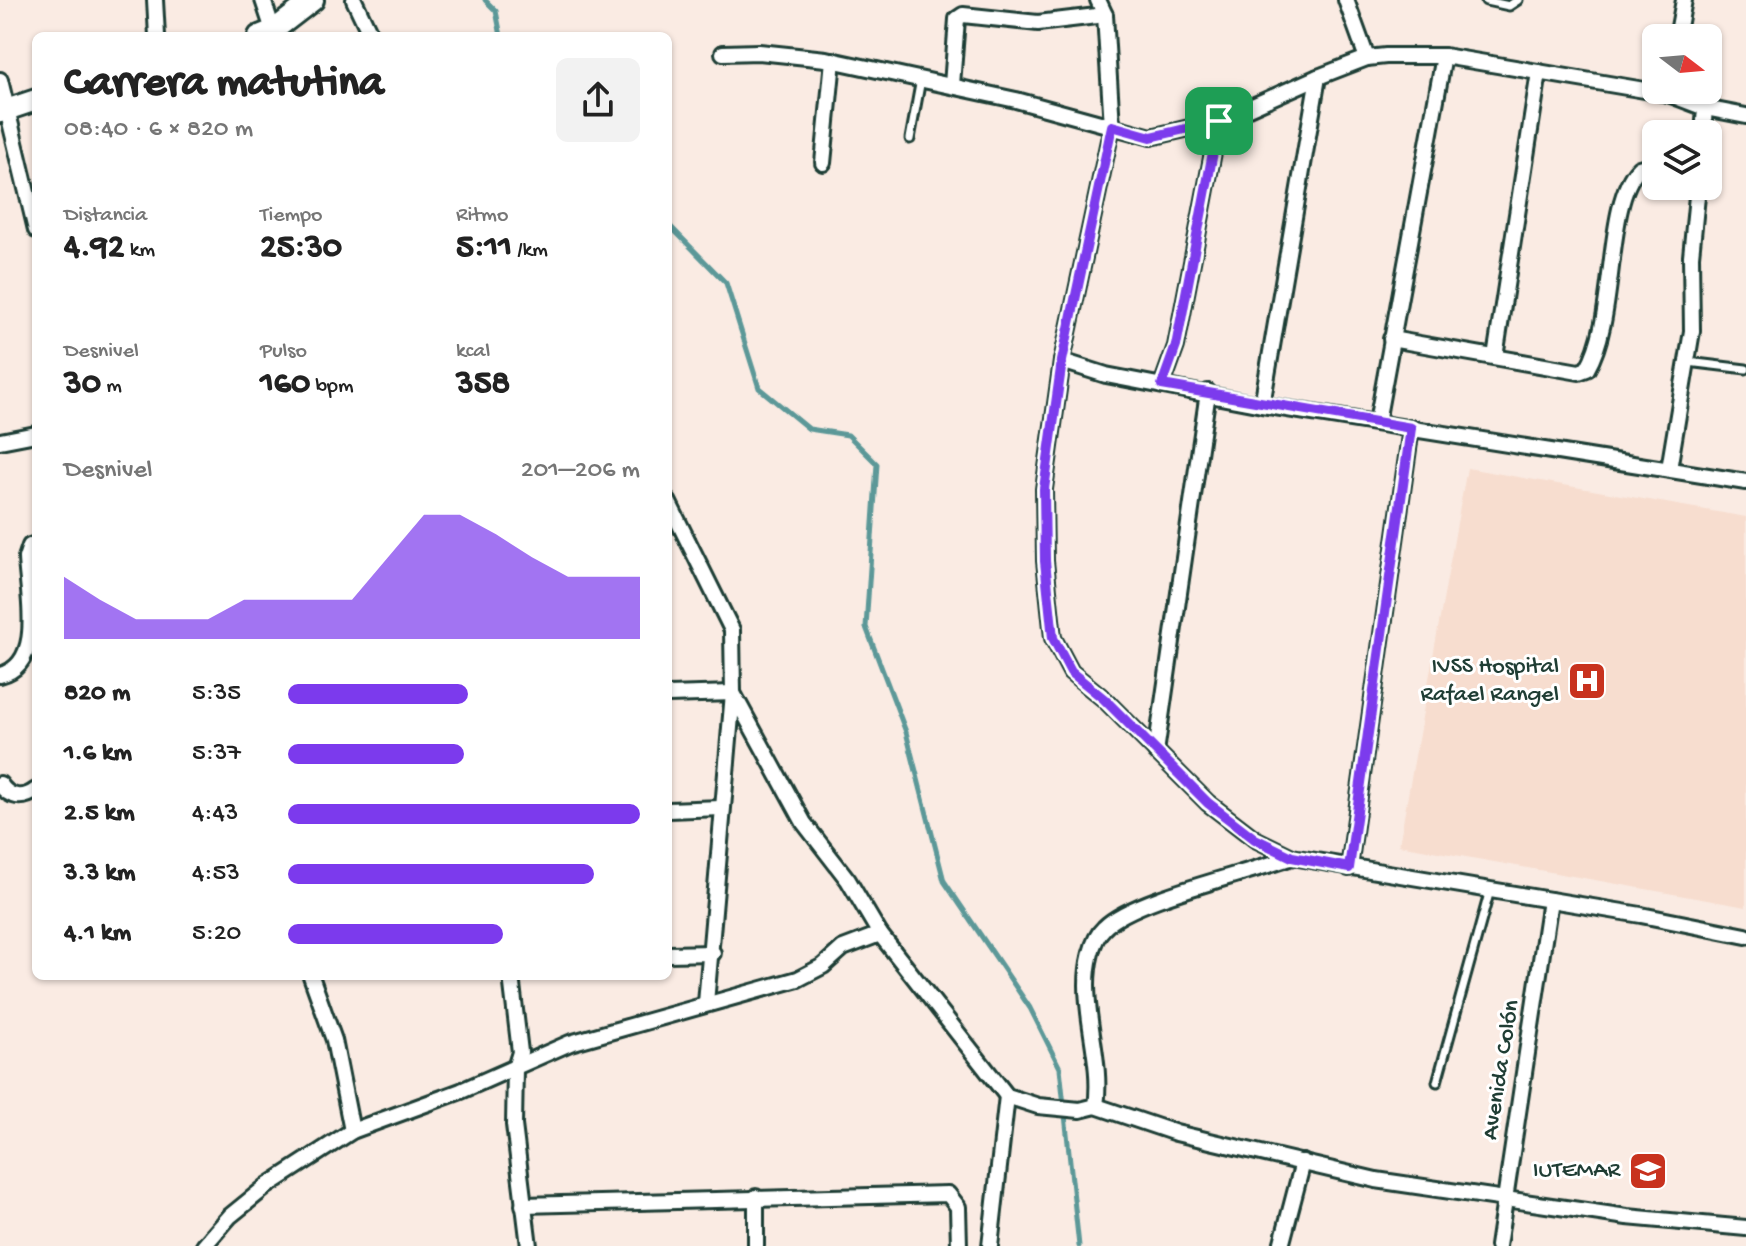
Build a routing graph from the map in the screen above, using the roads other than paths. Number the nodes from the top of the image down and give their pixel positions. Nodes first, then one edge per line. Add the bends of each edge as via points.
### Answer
1 (155, 0) edge
2 (263, 0) edge
3 (313, 0) edge
4 (354, 0) edge
5 (1098, 0) edge
6 (1346, 0) edge
7 (1518, 0) edge
8 (1684, 0) edge
9 (1486, 1) edge
10 (1105, 15) junction
11 (1680, 24) edge
12 (157, 32) edge
13 (269, 32) edge
14 (272, 32) edge
15 (369, 32) edge
16 (723, 53) dead end
17 (1444, 56) junction
18 (1367, 58) junction
19 (833, 60) junction
20 (1539, 72) junction
21 (1318, 77) junction
22 (921, 79) junction
23 (0, 80) edge
24 (952, 85) junction
25 (1642, 88) edge
26 (32, 101) edge
27 (1696, 104) edge
28 (1705, 108) junction
29 (3, 110) edge
30 (1746, 116) edge
31 (1704, 120) edge
32 (1219, 121) junction
33 (1112, 126) junction
34 (910, 139) dead end
35 (823, 163) dead end
36 (1642, 167) edge
37 (1697, 200) edge
38 (32, 215) edge
39 (1391, 339) junction
40 (1495, 357) junction
41 (1062, 361) junction
42 (1688, 362) junction
43 (1746, 369) edge
44 (1162, 385) junction
45 (1208, 392) junction
46 (1262, 405) junction
47 (1377, 422) junction
48 (1411, 428) junction
49 (32, 435) edge
50 (0, 441) edge
51 (1669, 469) junction
52 (1746, 482) edge
53 (672, 509) edge
54 (32, 547) edge
55 (0, 675) edge
56 (733, 693) junction
57 (672, 695) edge
58 (1156, 752) junction
59 (1, 788) edge
60 (32, 792) edge
61 (721, 808) junction
62 (672, 810) edge
63 (1292, 857) junction
64 (1349, 868) junction
65 (1490, 890) junction
66 (1550, 900) junction
67 (880, 934) junction
68 (1746, 936) edge
69 (713, 953) junction
70 (672, 954) edge
71 (312, 980) edge
72 (511, 980) edge
73 (706, 1003) junction
74 (515, 1068) junction
75 (1437, 1082) dead end
76 (1007, 1096) junction
77 (1096, 1106) junction
78 (352, 1131) junction
79 (1303, 1162) junction
80 (756, 1197) junction
81 (1505, 1199) junction
82 (523, 1205) junction
83 (1746, 1228) edge
84 (204, 1246) edge
85 (529, 1246) edge
86 (756, 1246) edge
87 (959, 1246) edge
88 (990, 1246) edge
89 (1281, 1246) edge
90 (1498, 1246) edge

1 - 12 street
2 - 13 street
3 - 14 main road
4 - 15 street
5 - 10 street
6 - 18 street
7 - 9 lane via 1509,6
8 - 11 street
10 - 24 street via 1038,23 963,15 957,19
10 - 33 street
16 - 19 street
17 - 18 street
17 - 20 street
17 - 39 street
18 - 21 street
19 - 22 street
19 - 35 street
20 - 25 street
20 - 40 street
21 - 32 street
21 - 46 street
22 - 24 street
22 - 34 lane
23 - 29 street
24 - 33 street
26 - 29 main road
27 - 28 street
28 - 30 street
28 - 31 street
29 - 38 street
32 - 33 street via 1151,137
32 - 44 street via 1176,346
33 - 41 street
36 - 40 street via 1625,189 1601,332 1587,369 1579,372
37 - 42 street
39 - 40 street
39 - 47 street
41 - 44 street
41 - 58 street via 1044,489 1053,638 1071,672
42 - 43 lane
42 - 51 street
44 - 45 street
45 - 46 street
45 - 58 street
46 - 47 street
47 - 48 street
48 - 51 street
48 - 64 street
49 - 50 street
51 - 52 street
53 - 56 street via 732,630
54 - 55 street via 26,558 28,645 19,664
56 - 57 street
56 - 61 street
56 - 67 street via 804,823 848,880
58 - 63 street via 1208,803 1255,839
59 - 60 street via 22,797
61 - 62 street
61 - 69 street
63 - 64 street
63 - 77 street via 1128,911 1103,928 1092,950 1087,984 1099,1085
64 - 65 street
65 - 66 street
65 - 75 lane
66 - 68 street
66 - 81 street, Avenida Colón
67 - 73 street via 843,948 798,979
67 - 76 street
69 - 70 street
69 - 73 street
71 - 78 street via 334,1040
72 - 74 street via 520,1052
73 - 74 street via 570,1043
74 - 78 street
74 - 82 street via 514,1125
76 - 77 street via 1045,1107
76 - 88 street
77 - 79 street via 1176,1133
78 - 84 street via 267,1186
79 - 81 street via 1376,1180
79 - 89 street
80 - 82 street
80 - 86 street
80 - 87 street via 948,1194 958,1207
81 - 83 street
81 - 90 street, Avenida Colón
82 - 85 street

